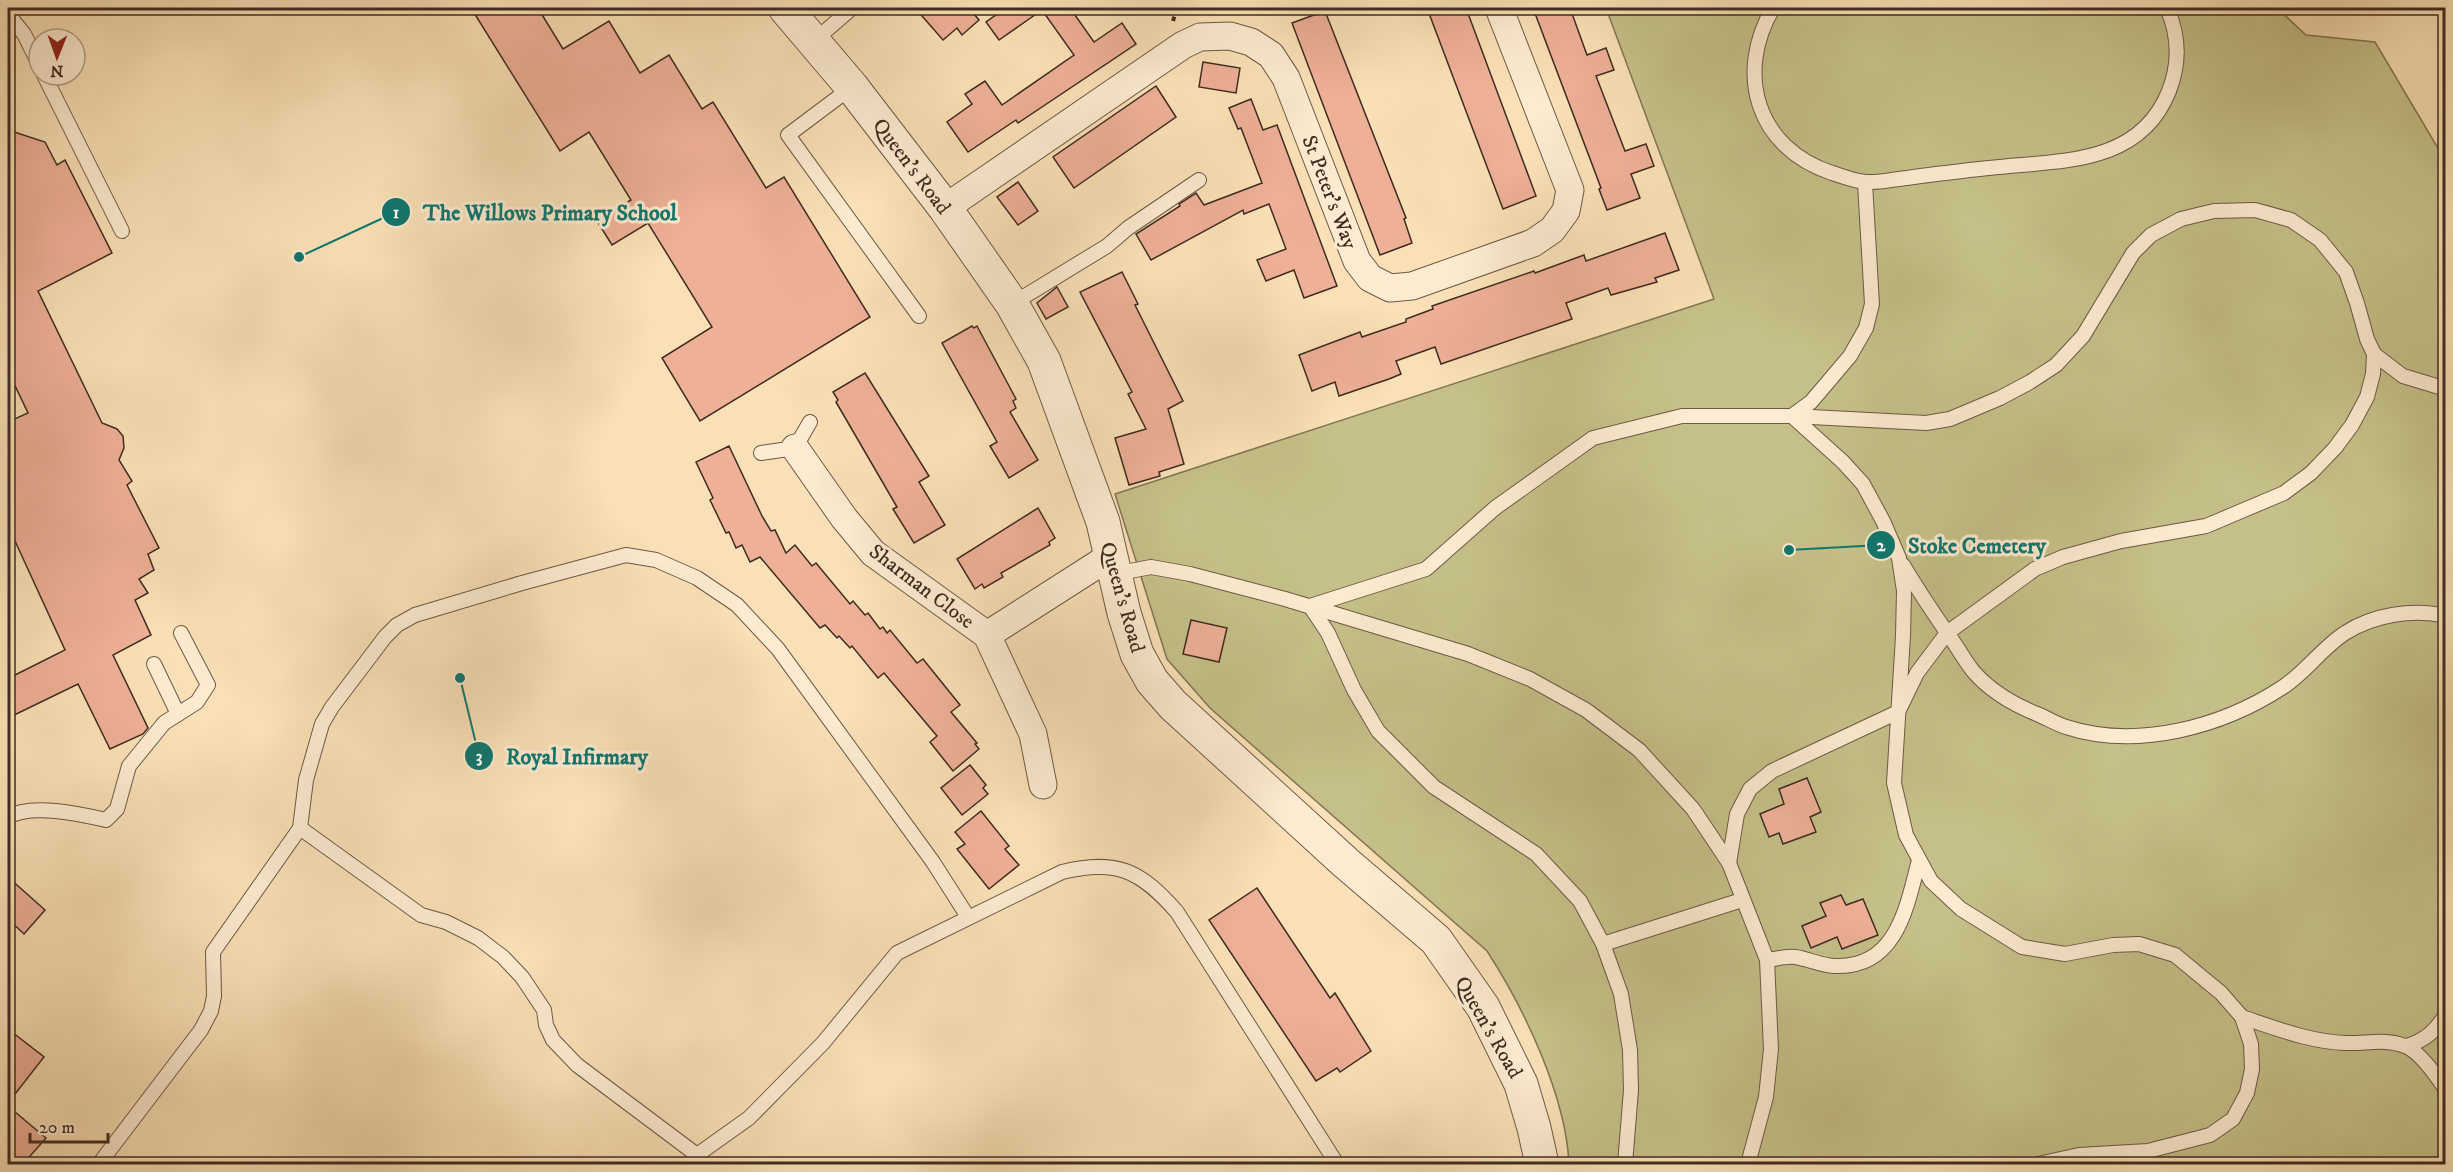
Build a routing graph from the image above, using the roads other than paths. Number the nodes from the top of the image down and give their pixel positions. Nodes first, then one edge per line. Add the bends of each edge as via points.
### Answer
1 (785, 8) edge
2 (852, 8) edge
3 (1499, 8) edge
4 (1773, 8) edge
5 (2168, 8) edge
6 (8, 14) edge
7 (27, 40) edge
8 (814, 41) junction
9 (50, 87) edge
10 (852, 87) junction
11 (1199, 180) dead end
12 (1865, 183) junction
13 (945, 208) junction
14 (122, 231) dead end
15 (1012, 304) junction
16 (919, 316) dead end
17 (2374, 354) junction
18 (2445, 389) edge
19 (1792, 416) junction
20 (810, 422) dead end
21 (795, 448) junction
22 (761, 453) dead end
23 (1899, 558) junction
24 (1112, 565) junction
25 (1310, 606) junction
26 (2445, 616) edge
27 (181, 633) dead end
28 (1947, 633) junction
29 (987, 635) junction
30 (154, 664) dead end
31 (1898, 712) junction
32 (178, 714) junction
33 (1043, 785) dead end
34 (8, 817) edge
35 (300, 828) junction
36 (1919, 860) junction
37 (2445, 862) edge
38 (1729, 863) junction
39 (2445, 868) edge
40 (1742, 900) junction
41 (968, 917) junction
42 (1602, 944) junction
43 (1767, 960) junction
44 (2445, 1014) edge
45 (2242, 1017) junction
46 (2407, 1046) junction
47 (2445, 1090) edge
48 (99, 1164) edge
49 (1337, 1164) edge
50 (1542, 1164) edge
51 (1625, 1164) edge
52 (1748, 1164) edge
53 (2038, 1164) edge

1 - 8 street, Queen's Road
2 - 8 lane
3 - 13 street, St Peter's Way via 1570,190 1566,211 1552,230 1533,243 1412,286 1390,288 1370,278 1357,261 1286,78 1271,55 1251,42 1230,36 1200,37 1184,45
4 - 12 lane via 1755,48 1753,70 1768,125 1801,158 1822,170
5 - 12 lane via 2174,23 2177,69 2163,105 2151,124 2134,138 2093,156
6 - 7 lane
8 - 10 street, Queen's Road
9 - 14 lane
10 - 13 street, Queen's Road
10 - 16 lane via 788,135
11 - 15 lane via 1107,246
12 - 19 lane via 1872,304 1866,328 1850,356 1811,402
13 - 15 street, Queen's Road
15 - 24 street, Queen's Road via 1044,361 1099,512
17 - 18 lane via 2403,376
17 - 19 lane via 2346,272 2320,240 2290,220 2255,210 2214,211 2181,219 2151,235 2133,253 2083,336 2056,365 2000,398 1961,415 1926,423
17 - 28 lane via 2367,397 2352,425 2335,448 2284,493 2206,526 2063,556 2035,569
19 - 23 lane via 1863,484
19 - 25 lane via 1682,416 1593,438 1495,508 1426,569
20 - 21 lane
21 - 22 lane
21 - 29 street, Sharman Close via 873,553
23 - 28 lane
23 - 31 lane via 1904,591
24 - 25 lane via 1190,574
24 - 29 street, Sharman Close
24 - 50 street, Queen's Road via 1137,654 1152,681 1173,705 1436,940 1483,1007 1521,1084
25 - 38 lane via 1468,654 1530,679 1586,710 1639,750 1693,809
25 - 42 lane via 1378,731 1434,787 1536,854 1580,902
26 - 28 lane via 2403,614 2374,619 2344,634 2300,674 2263,699 2206,722 2144,736 2066,727 2020,707 1974,672
27 - 32 lane via 208,685 197,702
28 - 31 lane via 1917,673
29 - 33 street, Sharman Close via 1042,732
30 - 32 lane
31 - 36 lane via 1894,783 1906,836
31 - 38 lane via 1772,771 1750,789 1737,814
32 - 34 lane via 164,723 129,765 117,809 106,820 57,811 15,812
35 - 41 lane via 421,915 478,938 503,957 544,1010 552,1040 577,1065 697,1155 749,1118 823,1043 897,953
35 - 41 lane via 306,780 322,724 397,626 426,612 626,555 656,560 697,578 737,605 778,649 933,862
35 - 48 lane via 213,952 214,996 201,1030
36 - 43 lane via 1896,934 1880,952 1860,964 1835,966 1792,957
36 - 45 lane via 1931,881 1961,909 2022,947 2065,954 2113,945 2139,945 2175,955 2221,993
37 - 39 lane
38 - 40 lane
40 - 42 lane
40 - 43 lane
41 - 49 lane via 1062,872 1089,866 1119,868 1140,878 1177,912
42 - 51 lane via 1622,994 1630,1050 1631,1101
43 - 52 lane via 1771,1049 1766,1097
44 - 46 lane via 2430,1034
45 - 46 lane via 2314,1038
45 - 53 lane via 2251,1044 2252,1069 2247,1093 2233,1119 2210,1135 2148,1151 2079,1155
46 - 47 lane

